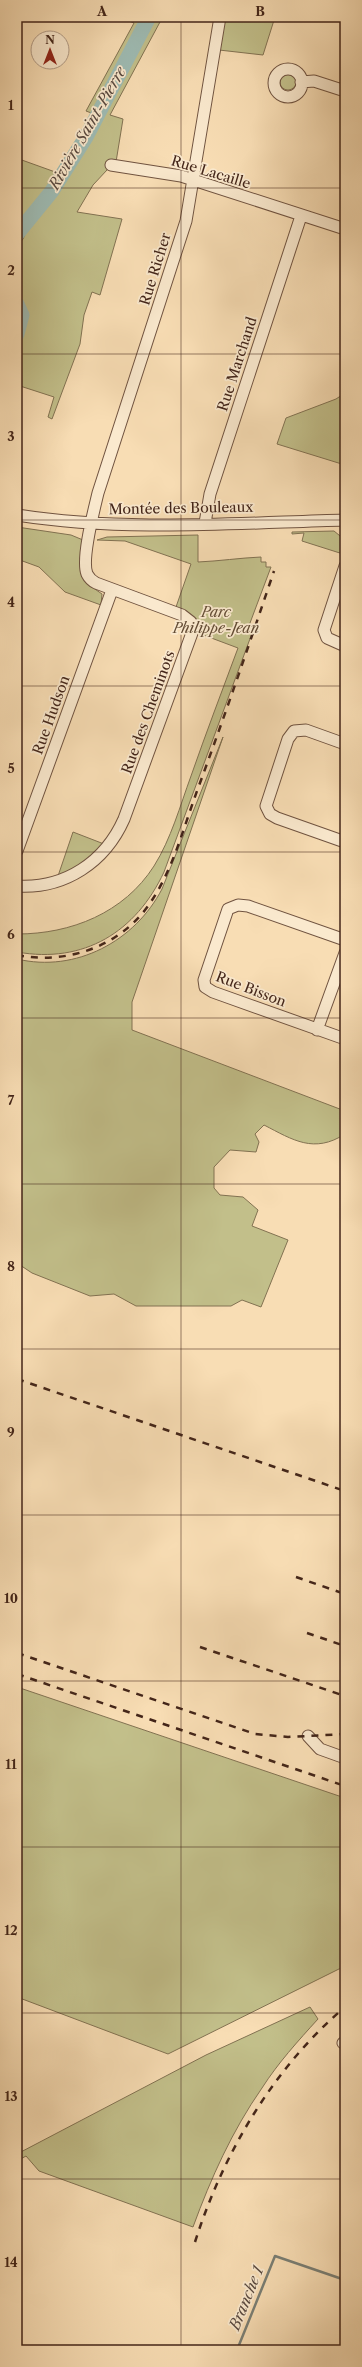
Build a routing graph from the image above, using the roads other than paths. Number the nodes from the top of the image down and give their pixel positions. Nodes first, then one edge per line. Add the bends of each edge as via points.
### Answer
1 (220, 17) edge
2 (301, 82) dead end
3 (345, 91) edge
4 (111, 165) dead end
5 (194, 180) junction
6 (301, 216) junction
7 (345, 229) edge
8 (17, 515) edge
9 (345, 520) edge
10 (204, 523) junction
11 (91, 524) junction
12 (345, 566) edge
13 (112, 590) junction
14 (345, 646) edge
15 (345, 744) edge
16 (345, 842) edge
17 (17, 851) edge
18 (17, 886) edge
19 (345, 940) edge
20 (345, 953) edge
21 (317, 1030) junction
22 (345, 1040) edge
23 (308, 1736) dead end
24 (345, 1758) edge

1 - 5 street, Rue Richer
2 - 3 street via 314,81
4 - 5 street, Rue Lacaille
5 - 6 street, Rue Lacaille
5 - 11 street, Rue Richer via 182,236 104,474
6 - 7 street, Rue Lacaille
6 - 10 street, Rue Marchand via 210,494
8 - 11 street, Montée des Bouleaux
9 - 10 street, Montée des Bouleaux
10 - 11 street, Montée des Bouleaux
11 - 13 street, Rue des Cheminots via 86,565 88,576 96,583
12 - 14 street via 324,630 327,638
13 - 17 street, Rue Hudson
13 - 18 street, Rue des Cheminots via 188,618 192,627 190,639 124,819 110,845 88,866 62,880 42,885
15 - 16 street via 306,730 294,731 288,739 266,806 270,814 277,818
19 - 21 street, Rue Bisson via 248,906 233,906 228,910 205,976 204,984 208,990
20 - 21 street
21 - 22 street, Rue Bisson
23 - 24 street via 320,1749

